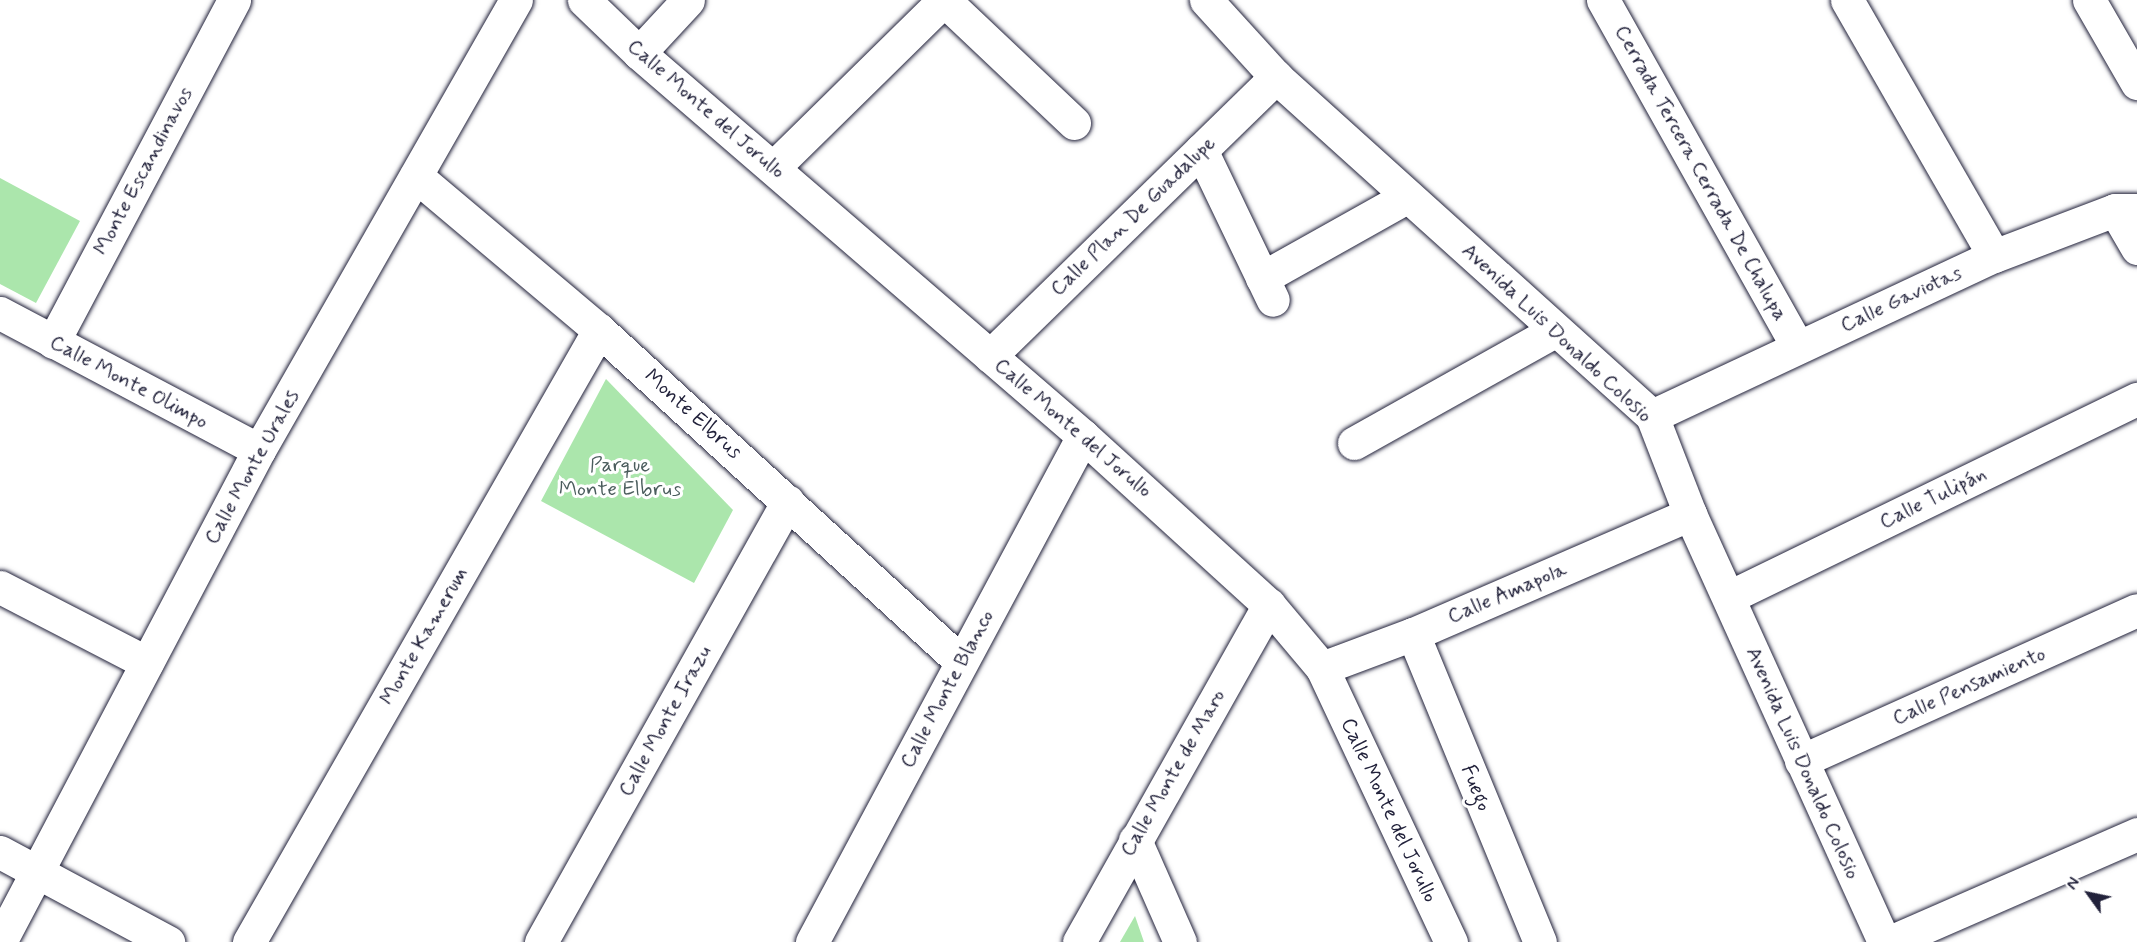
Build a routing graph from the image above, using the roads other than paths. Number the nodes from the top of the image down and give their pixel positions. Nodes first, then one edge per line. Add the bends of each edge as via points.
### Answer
1 (234, 0) edge
2 (516, 0) edge
3 (585, 0) edge
4 (688, 0) edge
5 (944, 0) edge
6 (1206, 0) edge
7 (1604, 0) edge
8 (1847, 0) edge
9 (2089, 0) edge
10 (639, 53) junction
11 (1276, 77) junction
12 (2137, 83) edge
13 (1074, 123) dead end
14 (1202, 150) junction
15 (773, 168) junction
16 (416, 176) junction
17 (1408, 196) junction
18 (2126, 210) edge
19 (2137, 248) edge
20 (1994, 256) junction
21 (0, 313) edge
22 (599, 330) junction
23 (1556, 330) junction
24 (53, 342) junction
25 (1798, 347) junction
26 (990, 356) junction
27 (2137, 399) edge
28 (1652, 416) junction
29 (1083, 436) junction
30 (1354, 443) dead end
31 (259, 450) junction
32 (788, 501) junction
33 (1690, 514) junction
34 (0, 587) edge
35 (1729, 597) junction
36 (1269, 605) junction
37 (2137, 610) edge
38 (1413, 634) junction
39 (962, 662) junction
40 (147, 663) junction
41 (1322, 668) junction
42 (1801, 761) junction
43 (2137, 834) edge
44 (1135, 840) junction
45 (0, 852) edge
46 (37, 872) junction
47 (0, 942) edge
48 (168, 942) edge
49 (249, 942) edge
50 (541, 942) edge
51 (812, 942) edge
52 (1079, 942) edge
53 (1180, 942) edge
54 (1451, 942) edge
55 (1540, 942) edge
56 (1884, 942) edge
57 (1890, 942) edge

1 - 24 street, Monte Escandinavos
2 - 16 street, Calle Monte Urales
3 - 10 street, Calle Monte del Jorullo
4 - 10 street
5 - 13 street
5 - 15 street
6 - 11 street, Avenida Luis Donaldo Colosio
7 - 25 street, Cerrada Tercera Cerrada De Chalupa
8 - 20 street
9 - 12 street
10 - 15 street, Calle Monte del Jorullo
11 - 14 street, Calle Plan De Guadalupe
11 - 17 street, Avenida Luis Donaldo Colosio
14 - 17 street via 1267,289
14 - 26 street, Calle Plan De Guadalupe
15 - 26 street, Calle Monte del Jorullo
16 - 22 street, Monte Elbrus
16 - 31 street, Calle Monte Urales
17 - 23 street, Avenida Luis Donaldo Colosio
18 - 19 street, Calle Gaviotas
18 - 20 street, Calle Gaviotas
20 - 25 street, Calle Gaviotas
21 - 24 street, Calle Monte Olimpo
22 - 32 street, Monte Elbrus
22 - 49 street, Monte Kamerum
23 - 28 street, Avenida Luis Donaldo Colosio
23 - 30 street
24 - 31 street, Calle Monte Olimpo
25 - 28 street, Calle Gaviotas
26 - 29 street, Calle Monte del Jorullo
27 - 35 street, Calle Tulipán
28 - 33 street, Avenida Luis Donaldo Colosio
29 - 36 street, Calle Monte del Jorullo
29 - 39 street, Calle Monte Blanco
31 - 40 street, Calle Monte Urales
32 - 39 street, Monte Elbrus
32 - 50 street, Calle Monte Irazu
33 - 35 street, Avenida Luis Donaldo Colosio
33 - 38 street, Calle Amapola
34 - 40 street
35 - 42 street, Avenida Luis Donaldo Colosio
36 - 41 street, Calle Monte del Jorullo
36 - 44 street, Calle Monte de Maro
37 - 42 street, Calle Pensamiento
38 - 41 street, Calle Amapola
38 - 55 street, Fuego
39 - 51 street, Calle Monte Blanco
40 - 46 street, Calle Monte Urales
41 - 54 street, Calle Monte del Jorullo
42 - 56 street, Avenida Luis Donaldo Colosio
43 - 57 street
44 - 52 street, Calle Monte de Maro
44 - 53 street
45 - 46 street
46 - 47 street, Calle Monte Urales
46 - 48 street

